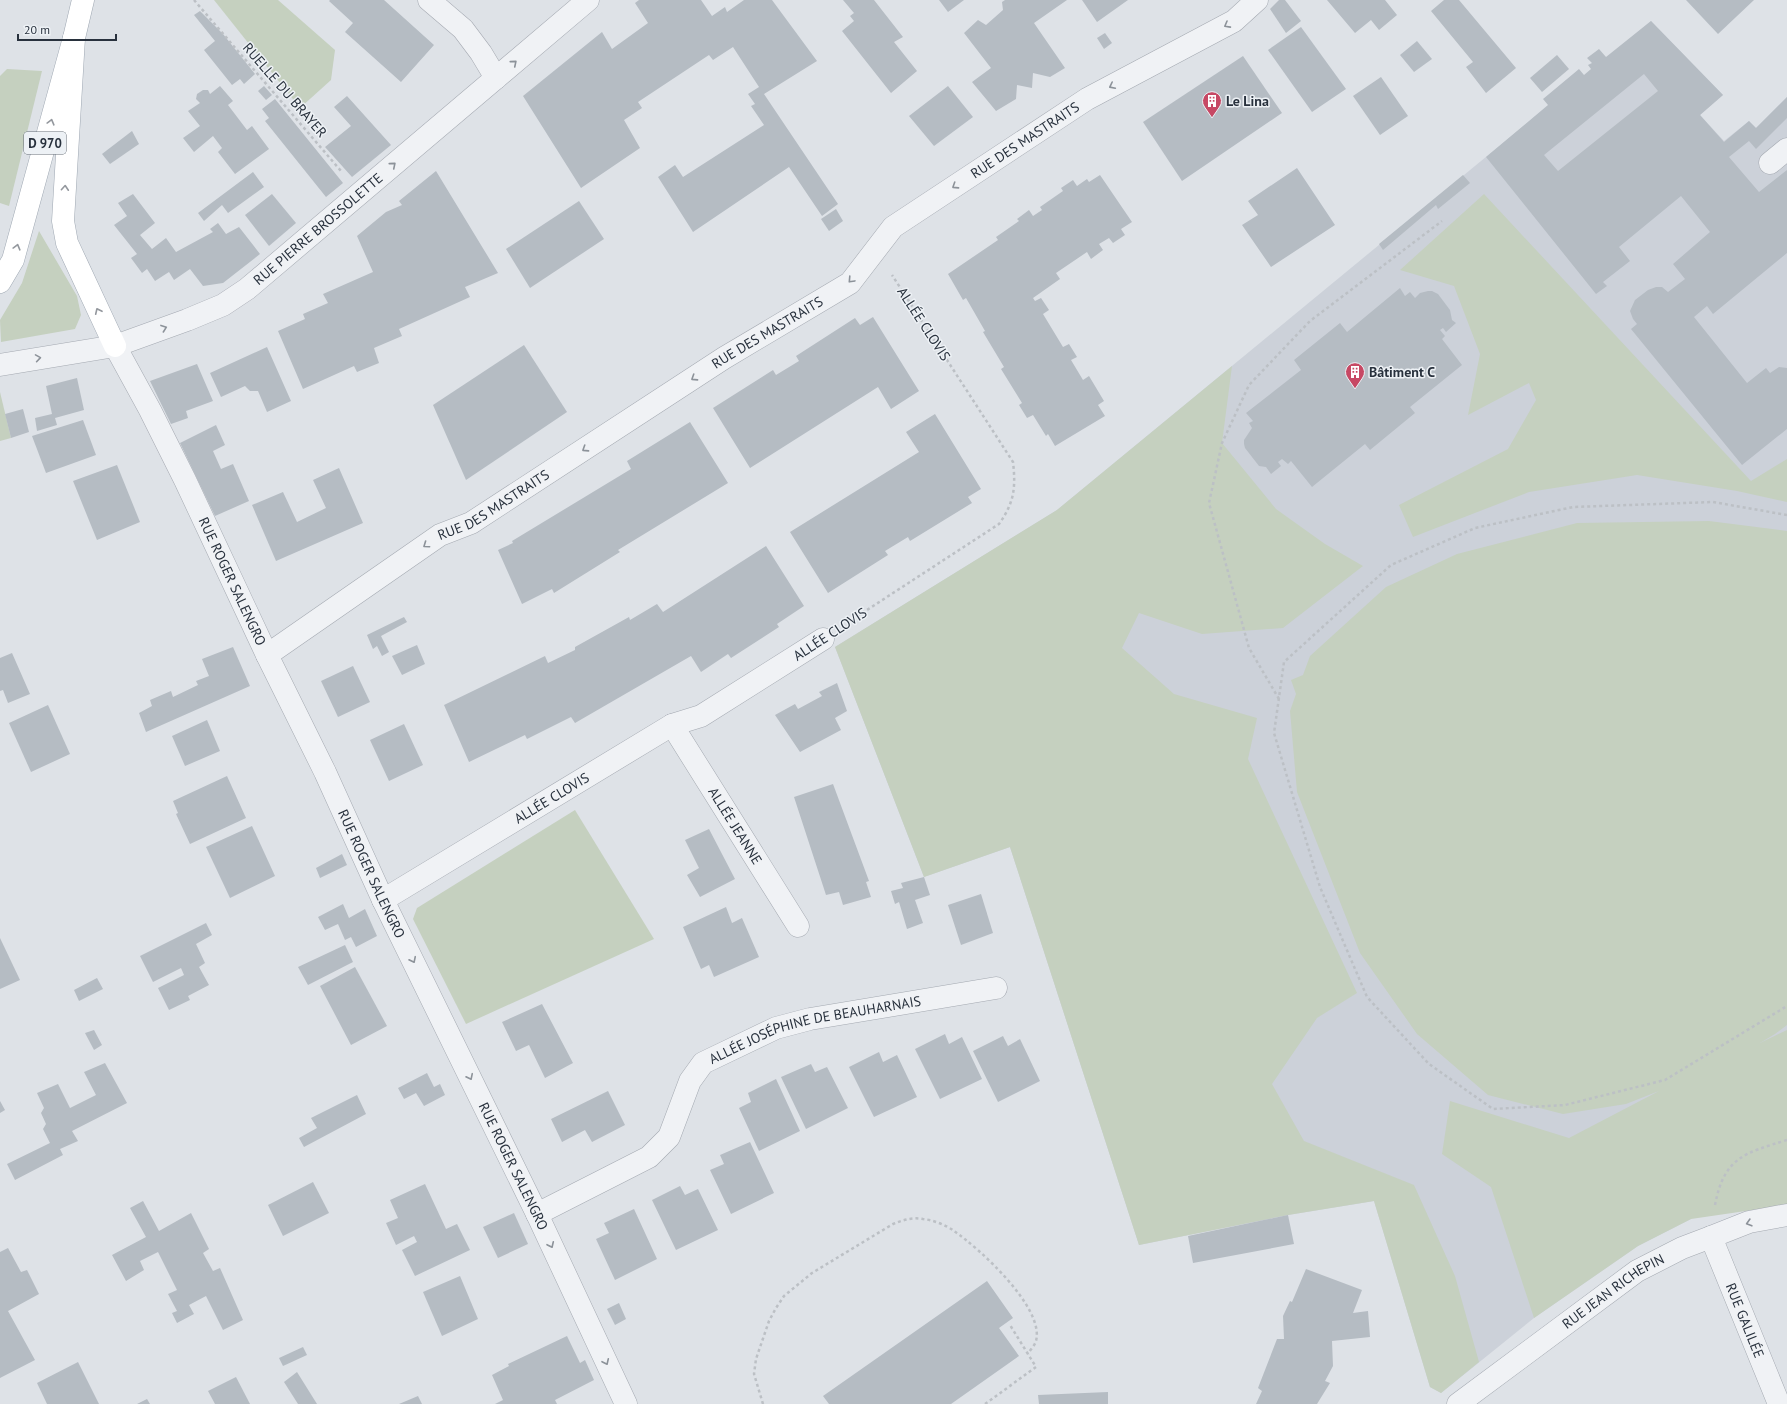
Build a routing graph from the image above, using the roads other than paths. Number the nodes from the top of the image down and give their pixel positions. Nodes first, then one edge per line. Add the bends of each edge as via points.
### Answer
1 (83, 0) edge
2 (429, 0) edge
3 (588, 0) edge
4 (1256, 0) edge
5 (74, 38) junction
6 (496, 78) junction
7 (1787, 149) edge
8 (1770, 163) dead end
9 (0, 282) edge
10 (115, 346) junction
11 (0, 365) edge
12 (823, 639) road end
13 (267, 655) junction
14 (672, 725) junction
15 (384, 900) junction
16 (798, 926) dead end
17 (996, 988) dead end
18 (537, 1214) junction
19 (1787, 1215) edge
20 (1711, 1237) junction
21 (626, 1404) edge
22 (1458, 1404) edge
23 (1779, 1404) edge

1 - 5 main road, D 970
2 - 6 street via 463,28 482,53
6 -> 3 street, RUE PIERRE BROSSOLETTE
4 -> 13 street, RUE DES MASTRAITS via 1234,21 1081,103 893,227 850,283 724,358 471,523 440,535
9 -> 5 main road, D 970 via 13,260
10 -> 5 main road via 67,243 63,220
10 -> 6 street, RUE PIERRE BROSSOLETTE via 223,305 247,289
7 - 8 street
11 -> 10 street, RUE PIERRE BROSSOLETTE
10 - 13 street, RUE ROGER SALENGRO via 181,473
12 - 14 street, ALLÉE CLOVIS via 701,716
13 - 15 street, RUE ROGER SALENGRO
14 - 15 street, ALLÉE CLOVIS
14 - 16 street, ALLÉE JEANNE
15 -> 18 street, RUE ROGER SALENGRO
17 - 18 street, ALLÉE JOSÉPHINE DE BEAUHARNAIS via 810,1018 776,1028 703,1063 690,1081 669,1137 649,1157
18 -> 21 street, RUE ROGER SALENGRO
19 -> 20 street, RUE JEAN RICHEPIN via 1750,1222
20 - 22 street, RUE JEAN RICHEPIN via 1682,1248 1637,1271
20 - 23 street, RUE GALILÉE

